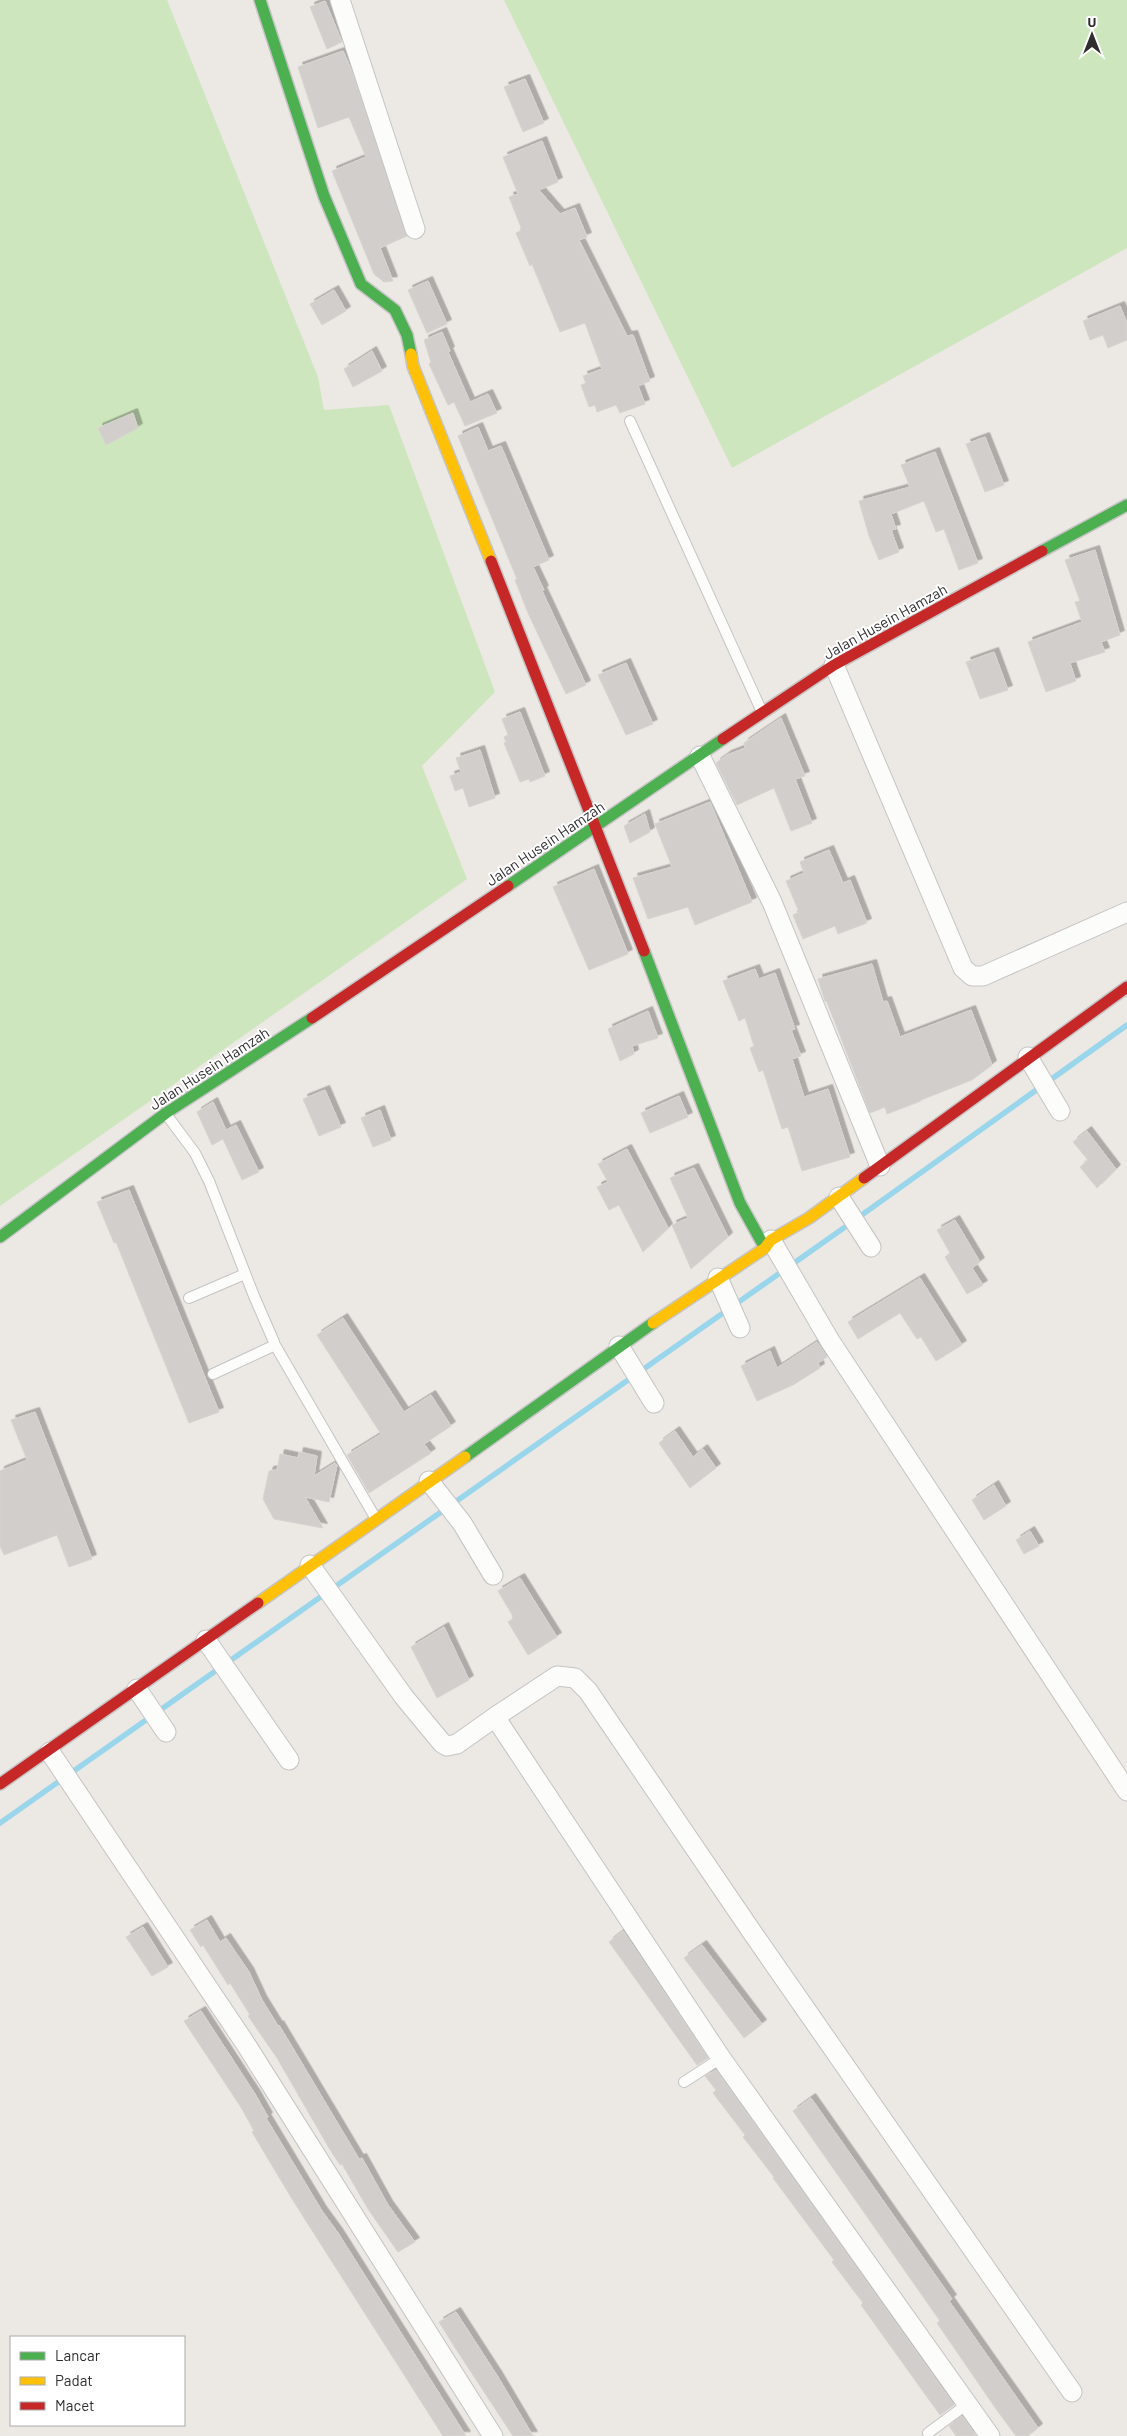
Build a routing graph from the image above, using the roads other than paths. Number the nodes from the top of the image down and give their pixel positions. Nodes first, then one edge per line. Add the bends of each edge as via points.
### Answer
1 (260, 0) edge
2 (340, 0) edge
3 (415, 229) dead end
4 (630, 421) dead end
5 (1127, 505) edge
6 (834, 665) junction
7 (763, 713) junction
8 (700, 756) junction
9 (596, 826) junction
10 (1127, 912) edge
11 (1127, 987) edge
12 (1031, 1061) junction
13 (1057, 1105) dead end
14 (166, 1113) junction
15 (880, 1166) junction
16 (842, 1202) junction
17 (0, 1237) edge
18 (868, 1243) dead end
19 (771, 1246) junction
20 (245, 1274) junction
21 (719, 1281) junction
22 (189, 1298) dead end
23 (737, 1322) dead end
24 (275, 1345) junction
25 (621, 1349) junction
26 (212, 1374) dead end
27 (651, 1398) dead end
28 (433, 1485) junction
29 (377, 1520) junction
30 (315, 1571) junction
31 (493, 1575) dead end
32 (208, 1644) junction
33 (141, 1695) junction
34 (495, 1717) junction
35 (166, 1732) dead end
36 (50, 1752) junction
37 (289, 1760) dead end
38 (0, 1784) edge
39 (1127, 1791) edge
40 (720, 2058) junction
41 (684, 2082) dead end
42 (1072, 2392) dead end
43 (966, 2405) junction
44 (928, 2432) dead end
45 (493, 2436) edge
46 (990, 2436) edge

1 - 9 street via 324,196 362,284 395,310 407,335 413,366
2 - 3 street
4 - 7 lane
5 - 6 street, Jalan Husein Hamzah
6 - 7 street, Jalan Husein Hamzah
6 - 10 street via 963,968 972,976 983,976
7 - 8 street, Jalan Husein Hamzah
8 - 9 street, Jalan Husein Hamzah
8 - 15 street via 772,902
9 - 14 street, Jalan Husein Hamzah via 366,983
9 - 19 street via 740,1203
11 - 12 street
12 - 13 street
12 - 15 street
14 - 17 street, Jalan Husein Hamzah
14 - 20 lane via 195,1153 209,1181
15 - 16 street
16 - 18 street
16 - 19 street via 809,1218
19 - 21 street
19 - 39 street via 835,1349
20 - 22 lane
20 - 24 lane
21 - 23 street
21 - 25 street
24 - 26 lane
24 - 29 lane
25 - 27 street
25 - 28 street
28 - 29 street
28 - 31 street via 462,1523
29 - 30 street
30 - 32 street
30 - 34 street via 404,1697 447,1746 456,1744
32 - 33 street
32 - 37 street
33 - 35 street
33 - 36 street
34 - 40 street
34 - 42 street via 557,1676 574,1678 588,1691 754,1936
36 - 38 street
36 - 45 street via 245,2043
40 - 41 lane
40 - 43 street
43 - 44 lane
43 - 46 street

